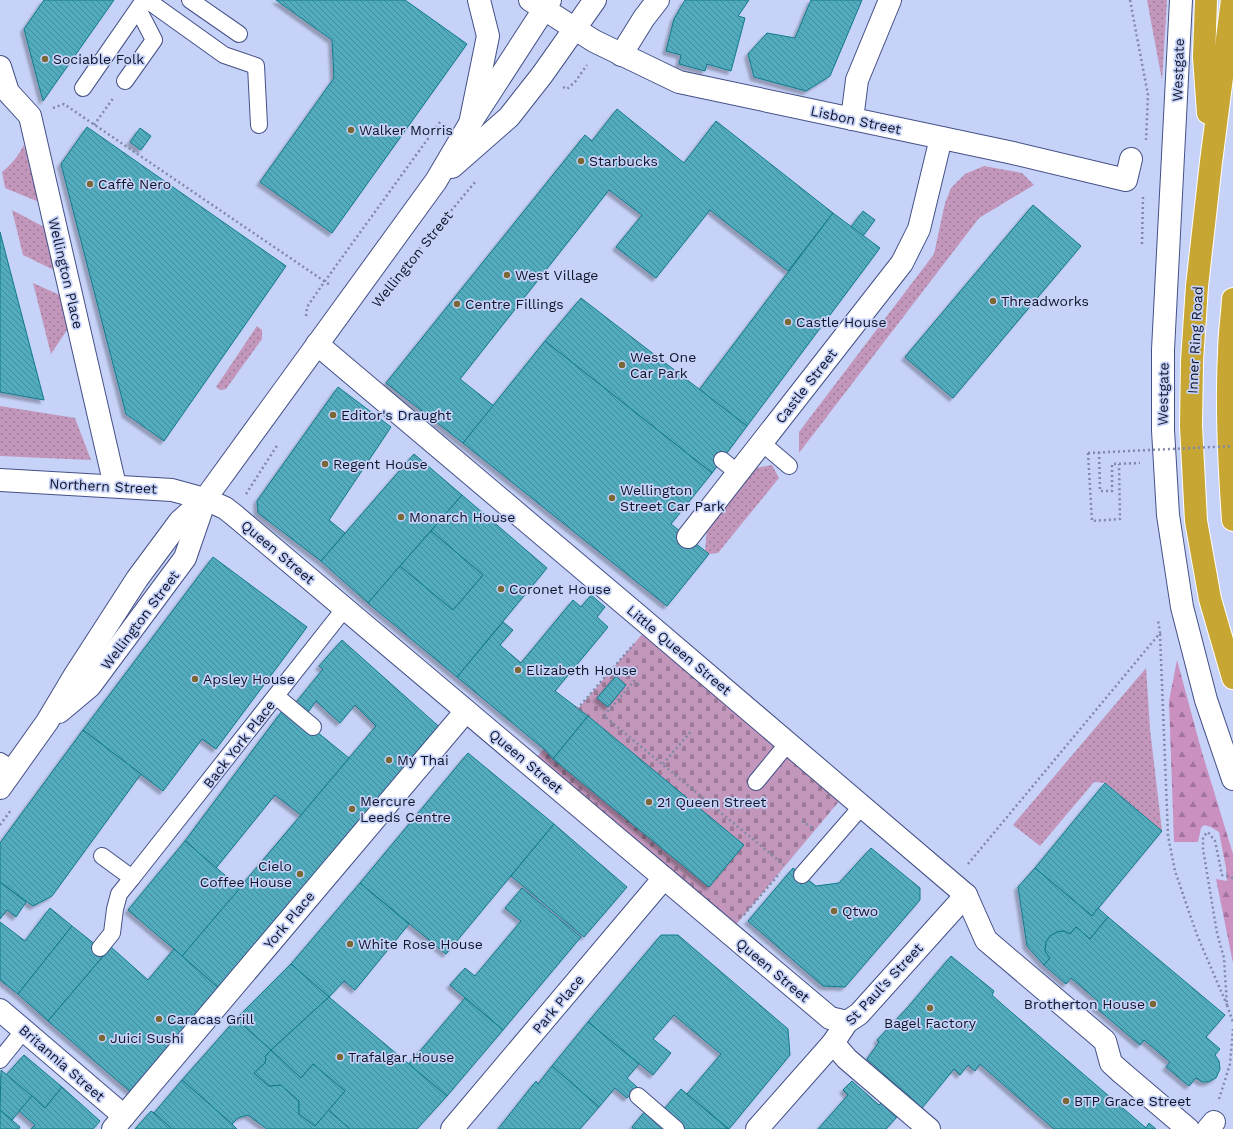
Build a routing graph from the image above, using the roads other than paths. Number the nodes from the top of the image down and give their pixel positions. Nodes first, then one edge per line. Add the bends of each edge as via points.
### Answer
1 (190, 0) edge
2 (479, 0) edge
3 (595, 0) edge
4 (658, 0) edge
5 (890, 0) edge
6 (1180, 0) edge
7 (1206, 0) edge
8 (1232, 0) edge
9 (143, 3) edge
10 (541, 3) edge
11 (575, 29) junction
12 (239, 34) dead end
13 (621, 55) junction
14 (0, 67) edge
15 (125, 81) road end
16 (83, 88) dead end
17 (852, 120) junction
18 (259, 125) dead end
19 (469, 125) junction
20 (941, 138) junction
21 (1131, 159) dead end
22 (1211, 162) junction
23 (436, 181) junction
24 (1233, 299) edge
25 (317, 344) junction
26 (762, 443) junction
27 (789, 466) dead end
28 (0, 480) edge
29 (115, 486) junction
30 (205, 498) junction
31 (1233, 520) edge
32 (688, 538) dead end
33 (345, 608) junction
34 (1233, 678) edge
35 (276, 696) junction
36 (466, 711) junction
37 (313, 727) dead end
38 (788, 743) junction
39 (6, 765) edge
40 (1233, 779) edge
41 (756, 782) dead end
42 (0, 788) edge
43 (862, 806) junction
44 (102, 856) dead end
45 (802, 875) dead end
46 (132, 878) junction
47 (664, 878) junction
48 (959, 889) junction
49 (100, 948) dead end
50 (0, 1010) edge
51 (846, 1022) junction
52 (24, 1030) junction
53 (833, 1043) junction
54 (0, 1060) edge
55 (647, 1097) dead end
56 (118, 1122) edge
57 (452, 1129) edge
58 (676, 1129) edge
59 (757, 1129) edge
60 (929, 1129) edge
61 (1188, 1129) edge

1 - 12 lane
2 - 19 street via 488,36
3 - 11 street, Wellington Street
4 - 13 street
5 - 17 street via 857,80
6 - 40 street, Westgate via 1163,350 1162,430 1168,515 1182,607 1206,700
7 - 22 highway via 1204,57
8 - 22 highway, Inner Ring Road
9 - 15 lane via 154,40
9 - 16 lane
9 - 18 lane via 224,55 256,66
10 - 11 street
10 - 19 street, Wellington Street
11 - 13 street, Lisbon Street
11 - 23 street, Wellington Street via 509,117
13 - 17 street, Lisbon Street via 679,82
14 - 29 street, Wellington Place via 8,92 30,116
17 - 20 street, Lisbon Street
19 - 23 street, Wellington Street
20 - 21 street, Lisbon Street via 1126,180
20 - 26 street, Castle Street via 919,229 902,263
22 - 34 highway, Inner Ring Road via 1197,286 1192,361 1192,469 1196,521 1209,592
23 - 25 street, Wellington Street
24 - 31 highway via 1228,424
25 - 30 street, Wellington Street
25 - 38 street, Little Queen Street
26 - 27 lane
26 - 32 street, Castle Street via 730,467
28 - 29 street, Northern Street
29 - 30 street, Northern Street via 172,490
30 - 33 street, Queen Street via 225,508
30 - 39 street, Wellington Street via 180,521 137,579 47,722
33 - 35 lane, Back York Place
33 - 36 street, Queen Street
35 - 37 lane
35 - 46 lane, Back York Place
36 - 47 street, Queen Street
36 - 56 street, York Place
38 - 41 lane
38 - 43 street, Little Queen Street
39 - 42 street, Wellington Street
43 - 45 lane
43 - 48 street, Little Queen Street
44 - 46 lane
46 - 49 lane, Back York Place via 119,894 112,933
47 - 51 street, Queen Street via 830,1018
47 - 57 street, Park Place
48 - 51 street, St Paul's Street via 859,1014
48 - 61 street via 986,940 1105,1041 1111,1063
50 - 52 street, Britannia Street
51 - 53 street, St Paul's Street
52 - 54 lane
52 - 56 street, Britannia Street
53 - 59 street, St Paul's Street
53 - 60 street via 847,1059
55 - 58 lane

